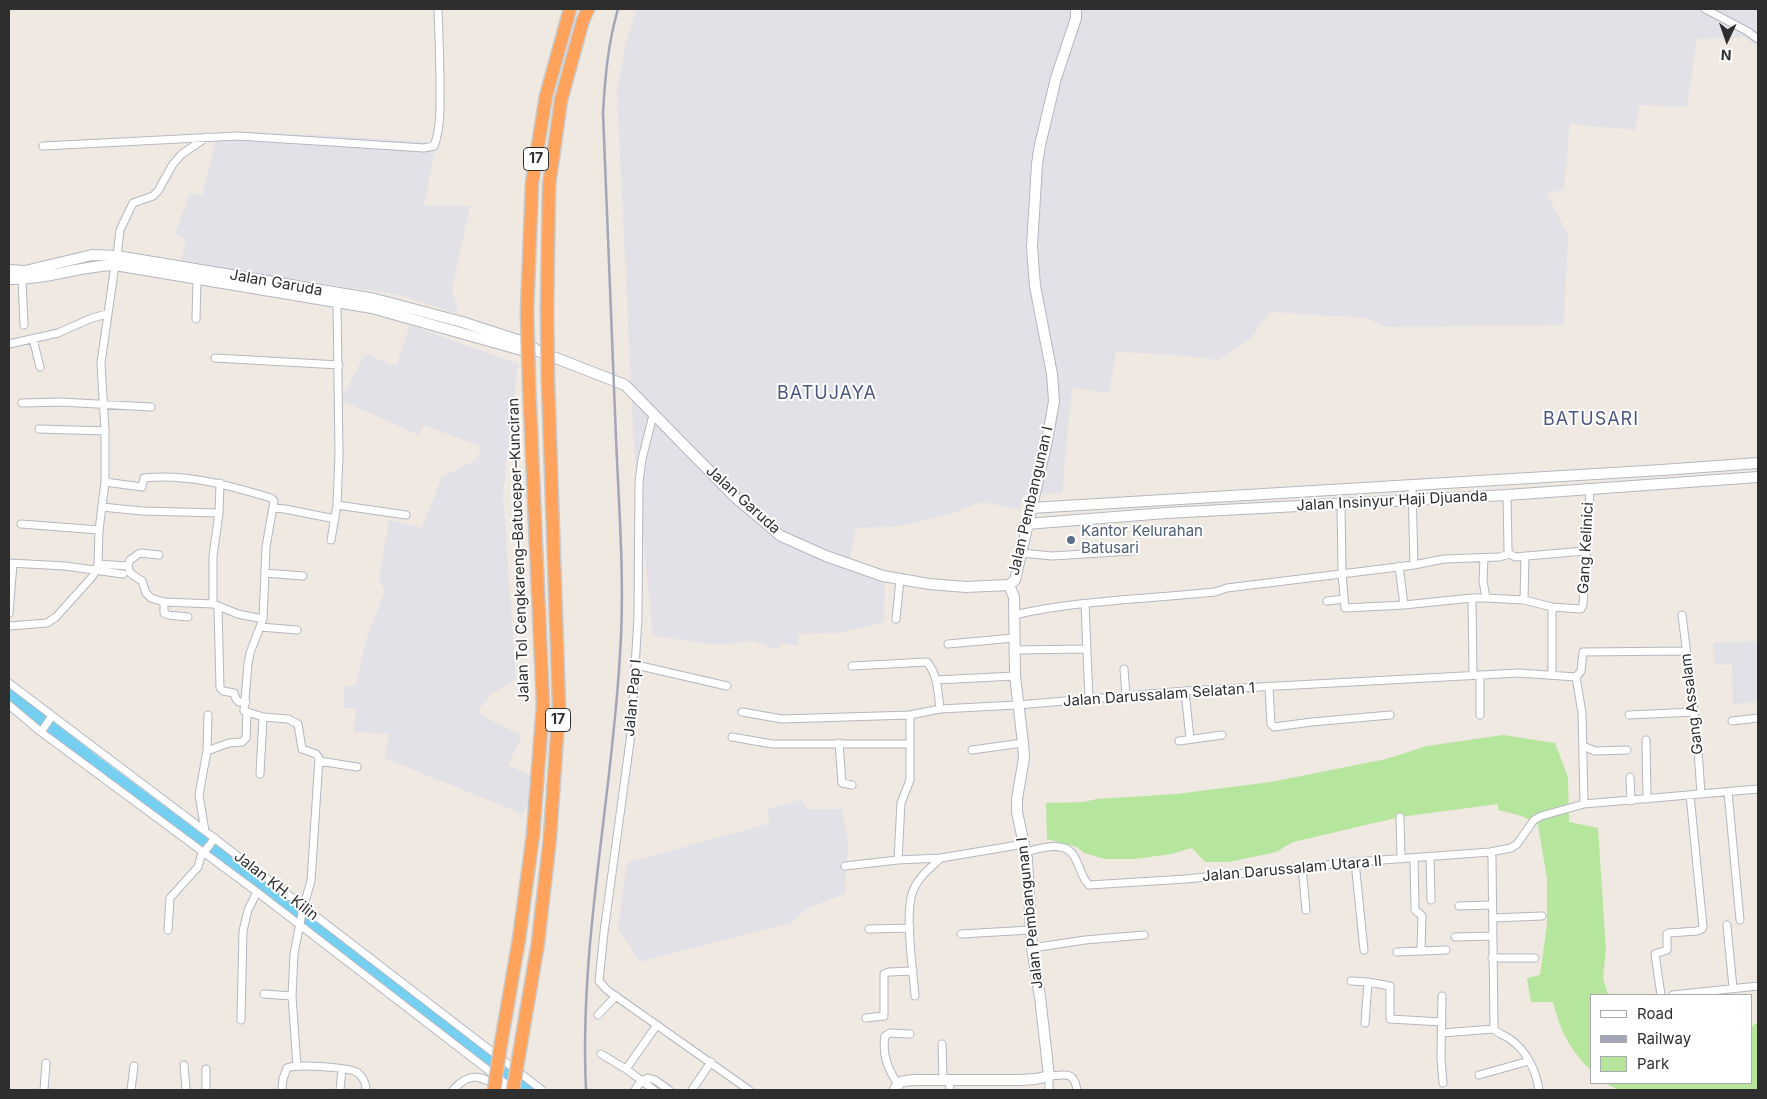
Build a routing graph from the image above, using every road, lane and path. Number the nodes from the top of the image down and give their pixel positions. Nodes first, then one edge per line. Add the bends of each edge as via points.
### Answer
1 (438, 9) edge
2 (570, 9) edge
3 (588, 9) edge
4 (1076, 9) edge
5 (1705, 9) edge
6 (1758, 39) edge
7 (207, 137) junction
8 (43, 146) dead end
9 (116, 261) junction
10 (9, 270) edge
11 (9, 278) edge
12 (220, 278) junction
13 (22, 279) junction
14 (198, 279) junction
15 (251, 283) junction
16 (337, 302) junction
17 (373, 303) junction
18 (107, 314) junction
19 (196, 319) dead end
20 (462, 322) junction
21 (24, 325) dead end
22 (458, 332) junction
23 (33, 339) junction
24 (9, 344) edge
25 (538, 351) junction
26 (215, 358) dead end
27 (339, 365) junction
28 (40, 367) dead end
29 (22, 402) dead end
30 (104, 404) junction
31 (151, 407) dead end
32 (653, 415) junction
33 (39, 429) dead end
34 (105, 432) junction
35 (1758, 463) edge
36 (1667, 470) junction
37 (1758, 476) edge
38 (104, 482) junction
39 (220, 483) junction
40 (1668, 483) junction
41 (1412, 485) junction
42 (1590, 489) junction
43 (1507, 495) junction
44 (1412, 499) junction
45 (1341, 503) junction
46 (337, 505) junction
47 (102, 507) junction
48 (273, 508) junction
49 (1031, 508) junction
50 (219, 513) junction
51 (406, 515) dead end
52 (335, 519) junction
53 (21, 524) dead end
54 (1026, 524) junction
55 (99, 530) junction
56 (331, 540) dead end
57 (1132, 551) dead end
58 (1585, 551) junction
59 (1021, 553) junction
60 (1510, 554) junction
61 (159, 555) dead end
62 (1525, 556) junction
63 (1484, 558) junction
64 (11, 564) edge
65 (1414, 565) junction
66 (128, 566) junction
67 (1399, 566) junction
68 (97, 567) junction
69 (265, 573) junction
70 (123, 574) dead end
71 (1342, 574) junction
72 (304, 576) dead end
73 (900, 579) junction
74 (1009, 585) junction
75 (1472, 598) junction
76 (1486, 598) junction
77 (1344, 599) junction
78 (1524, 600) junction
79 (1327, 601) dead end
80 (164, 602) junction
81 (1085, 604) junction
82 (216, 605) junction
83 (1404, 605) junction
84 (1552, 607) junction
85 (9, 614) edge
86 (1014, 614) junction
87 (1682, 615) dead end
88 (188, 617) dead end
89 (263, 618) junction
90 (896, 619) dead end
91 (10, 626) edge
92 (260, 627) junction
93 (297, 630) dead end
94 (1014, 638) junction
95 (948, 644) dead end
96 (1086, 649) junction
97 (1014, 650) junction
98 (1686, 651) junction
99 (636, 665) junction
100 (852, 666) dead end
101 (1124, 669) dead end
102 (1476, 675) junction
103 (1552, 675) junction
104 (1014, 676) junction
105 (1576, 677) junction
106 (936, 680) junction
107 (9, 683) edge
108 (727, 686) dead end
109 (1269, 688) junction
110 (1185, 691) junction
111 (1126, 696) junction
112 (1090, 699) junction
113 (246, 702) junction
114 (9, 705) edge
115 (1017, 705) junction
116 (940, 709) junction
117 (247, 712) junction
118 (742, 712) dead end
119 (1694, 712) junction
120 (208, 715) dead end
121 (910, 715) junction
122 (1390, 715) dead end
123 (1480, 715) dead end
124 (1629, 715) dead end
125 (50, 717) junction
126 (264, 717) junction
127 (1758, 718) edge
128 (1732, 721) dead end
129 (43, 730) junction
130 (1222, 734) dead end
131 (732, 737) dead end
132 (1190, 739) junction
133 (1646, 740) dead end
134 (1179, 741) dead end
135 (839, 743) junction
136 (1023, 743) junction
137 (909, 744) junction
138 (1584, 746) junction
139 (972, 750) dead end
140 (1628, 750) dead end
141 (207, 751) junction
142 (320, 761) junction
143 (357, 767) dead end
144 (260, 774) dead end
145 (1630, 777) dead end
146 (852, 785) dead end
147 (1758, 789) edge
148 (1728, 792) junction
149 (1701, 794) junction
150 (1690, 795) junction
151 (1647, 799) junction
152 (1631, 801) junction
153 (1584, 804) junction
154 (1400, 818) dead end
155 (205, 831) junction
156 (209, 845) junction
157 (1025, 848) junction
158 (1490, 852) junction
159 (1430, 857) junction
160 (941, 858) junction
161 (1414, 858) junction
162 (1401, 859) junction
163 (898, 860) junction
164 (1355, 862) junction
165 (845, 866) dead end
166 (1302, 867) junction
167 (257, 892) junction
168 (1432, 900) dead end
169 (1492, 905) junction
170 (1459, 906) dead end
171 (303, 910) junction
172 (1306, 910) dead end
173 (1542, 916) dead end
174 (1493, 918) junction
175 (1740, 920) dead end
176 (301, 924) junction
177 (1727, 925) dead end
178 (910, 928) junction
179 (869, 929) dead end
180 (168, 930) dead end
181 (1030, 930) junction
182 (961, 934) dead end
183 (1144, 935) dead end
184 (1492, 936) junction
185 (1455, 937) dead end
186 (1032, 948) junction
187 (1364, 950) dead end
188 (1421, 950) junction
189 (1446, 950) dead end
190 (1397, 952) dead end
191 (1492, 958) junction
192 (1535, 958) dead end
193 (913, 971) junction
194 (1351, 981) dead end
195 (1368, 982) junction
196 (1758, 986) edge
197 (1733, 988) junction
198 (264, 994) dead end
199 (1661, 994) edge
200 (1682, 994) edge
201 (292, 996) junction
202 (616, 996) junction
203 (915, 996) dead end
204 (1442, 996) dead end
205 (598, 1015) dead end
206 (866, 1018) dead end
207 (241, 1020) dead end
208 (1442, 1022) junction
209 (1365, 1023) dead end
210 (657, 1025) junction
211 (1494, 1029) junction
212 (1442, 1033) junction
213 (910, 1034) dead end
214 (942, 1044) dead end
215 (601, 1054) dead end
216 (1529, 1061) junction
217 (711, 1062) junction
218 (46, 1063) dead end
219 (184, 1064) dead end
220 (134, 1066) dead end
221 (297, 1066) junction
222 (206, 1069) dead end
223 (342, 1069) junction
224 (626, 1069) junction
225 (1479, 1075) dead end
226 (1049, 1076) junction
227 (641, 1081) junction
228 (1443, 1083) dead end
229 (947, 1084) edge
230 (896, 1087) edge
231 (44, 1090) edge
232 (131, 1090) edge
233 (186, 1090) edge
234 (206, 1090) edge
235 (282, 1090) edge
236 (340, 1090) edge
237 (366, 1090) edge
238 (453, 1090) edge
239 (494, 1090) edge
240 (504, 1090) edge
241 (514, 1090) edge
242 (542, 1090) edge
243 (635, 1090) edge
244 (654, 1090) edge
245 (669, 1090) edge
246 (692, 1090) edge
247 (749, 1090) edge
248 (1049, 1090) edge
249 (1077, 1090) edge
250 (1538, 1090) edge

1 - 7 street via 440,121 434,146
2 - 239 highway, Jalan Tol Cengkareng–Batuceper–Kunciran / 17, bridge via 546,96 532,183 529,384 543,705 533,836 520,939
3 - 241 highway, 17, bridge via 561,100 549,185 548,382 559,706 550,837 538,943
4 - 49 main road, Jalan Pembangunan I via 1076,18 1056,78 1037,164 1032,247 1034,286 1052,374 1054,402
5 - 6 street
7 - 8 street
7 - 9 street via 182,154 153,196 133,203 120,230
9 - 10 main road, Jalan Garuda via 92,255 25,271
9 - 12 main road, Jalan Garuda
9 - 13 main road, Jalan Garuda
9 - 14 main road, Jalan Garuda
9 - 18 street
11 - 13 main road, Jalan Garuda
12 - 14 main road, Jalan Garuda
12 - 15 main road, Jalan Garuda
13 - 21 street
14 - 19 street
15 - 16 main road, Jalan Garuda
15 - 17 main road, Jalan Garuda
16 - 17 main road, Jalan Garuda
16 - 27 street
17 - 20 main road, Jalan Garuda
17 - 22 main road, Jalan Garuda
18 - 23 street
18 - 30 street via 101,363
20 - 22 main road
20 - 25 main road, Jalan Garuda via 527,343
22 - 25 main road, Jalan Garuda via 524,352
23 - 24 street
23 - 28 street
25 - 32 main road, Jalan Garuda via 625,386
26 - 27 street
27 - 46 street
29 - 30 street
30 - 31 street
30 - 34 street
32 - 73 main road, Jalan Garuda via 736,498 781,536 834,559
32 - 99 street, Jalan Pap I via 639,482
33 - 34 street
34 - 38 street
35 - 36 main road, Jalan Insinyur Haji Djuanda
36 - 40 main road via 1664,472
36 - 41 main road, Jalan Insinyur Haji Djuanda
37 - 40 main road, Jalan Insinyur Haji Djuanda
38 - 39 street via 142,487 144,478 160,476
38 - 47 street
39 - 48 street via 271,498
39 - 50 street
40 - 42 main road, Jalan Insinyur Haji Djuanda
41 - 44 street
41 - 49 main road, Jalan Insinyur Haji Djuanda
42 - 43 main road, Jalan Insinyur Haji Djuanda
42 - 58 street, Gang Kelinici
43 - 44 main road, Jalan Insinyur Haji Djuanda
43 - 60 street
44 - 45 main road, Jalan Insinyur Haji Djuanda
44 - 65 street
45 - 54 main road, Jalan Insinyur Haji Djuanda
45 - 71 street
46 - 51 street
46 - 52 street
47 - 50 street
47 - 55 street
48 - 52 street
48 - 69 street
49 - 54 main road, Jalan Pembangunan I
50 - 82 street via 212,556
52 - 56 street
53 - 55 street
54 - 59 main road, Jalan Pembangunan I
55 - 68 street
57 - 59 street via 1052,556
58 - 62 street
58 - 84 street, Gang Kelinici via 1583,607 1579,610
59 - 74 main road, Jalan Pembangunan I via 1015,580
60 - 62 street
60 - 63 street
61 - 66 street via 134,555
62 - 78 street
63 - 65 street via 1444,559
63 - 76 street
64 - 68 street
64 - 85 street
65 - 67 street
66 - 68 street
66 - 80 street via 130,573 142,581 151,598
67 - 71 street
67 - 83 street
68 - 70 street
68 - 91 street via 92,578 56,618 47,623
69 - 72 street
69 - 89 street
71 - 77 street
71 - 81 street via 1215,592
73 - 74 main road, Jalan Garuda via 966,587
73 - 90 street
74 - 86 main road, Jalan Pembangunan I via 1014,597
75 - 76 street
75 - 83 street
75 - 102 street
76 - 78 street
77 - 79 street
77 - 83 street via 1344,607 1348,608
78 - 84 street
80 - 82 street
80 - 88 street via 164,613 168,616
81 - 86 street
81 - 96 street
82 - 89 street via 238,614
82 - 113 street via 220,688 223,692 234,693 239,702
84 - 103 street
85 - 91 street
86 - 94 main road, Jalan Pembangunan I
87 - 98 street, Gang Assalam
89 - 92 street
92 - 93 street
92 - 113 street via 250,653
94 - 95 street
94 - 97 main road, Jalan Pembangunan I
96 - 97 street
96 - 112 street
97 - 104 main road, Jalan Pembangunan I
98 - 105 street via 1584,652 1581,671
98 - 119 street, Gang Assalam
99 - 108 street
99 - 202 street, Jalan Pap I via 631,734 599,981
100 - 106 street via 927,662
101 - 111 street
102 - 103 street, Jalan Darussalam Selatan 1
102 - 109 street, Jalan Darussalam Selatan 1
102 - 123 street
103 - 105 street, Jalan Darussalam Selatan 1
104 - 106 street
104 - 115 main road, Jalan Pembangunan I
105 - 138 street
106 - 116 street
107 - 125 street, Jalan KH. Kilin
109 - 110 street, Jalan Darussalam Selatan 1
109 - 122 street via 1274,728
110 - 111 street, Jalan Darussalam Selatan 1
110 - 132 street
111 - 112 street, Jalan Darussalam Selatan 1
112 - 115 street, Jalan Darussalam Selatan 1
113 - 117 street via 244,711
114 - 129 street, Jalan KH. Kilin
115 - 116 street, Jalan Darussalam Selatan 1
115 - 136 main road, Jalan Pembangunan I
116 - 121 street, Jalan Darussalam Selatan 1
117 - 126 street
117 - 141 street via 246,738 242,742
118 - 121 street, Jalan Darussalam Selatan 1 via 782,719
119 - 124 street
119 - 149 street, Gang Assalam
120 - 141 street
121 - 137 street
125 - 129 street
125 - 155 street, Jalan KH. Kilin
126 - 142 street via 288,719 298,724 302,750 316,754
126 - 144 street
127 - 128 street
129 - 156 street, Jalan KH. Kilin
130 - 132 street
131 - 135 street via 772,744
132 - 134 street
133 - 151 street
135 - 137 street
135 - 146 street via 842,783
136 - 139 street
136 - 157 main road, Jalan Pembangunan I via 1017,812
137 - 163 street via 910,780 901,803
138 - 140 street via 1595,751
138 - 153 street
141 - 155 street via 199,795
142 - 143 street
142 - 171 street via 312,881
145 - 152 street
147 - 148 street, Jalan Darussalam Utara II
148 - 149 street, Jalan Darussalam Utara II
148 - 175 street
149 - 150 street, Jalan Darussalam Utara II
150 - 151 street, Jalan Darussalam Utara II
150 - 199 street via 1702,929 1669,933 1667,950 1655,954
151 - 152 street, Jalan Darussalam Utara II
152 - 153 street, Jalan Darussalam Utara II
153 - 158 street, Jalan Darussalam Utara II via 1541,816 1534,820 1517,844
154 - 162 street
155 - 156 street, Jalan KH. Kilin
156 - 167 street, Jalan KH. Kilin
156 - 171 street, Jalan KH. Kilin
156 - 180 street via 200,856 198,866 170,898
157 - 160 street
157 - 166 street, Jalan Darussalam Utara II via 1065,848 1074,854 1084,880 1089,884 1186,879
157 - 181 main road, Jalan Pembangunan I
158 - 159 street, Jalan Darussalam Utara II
158 - 169 street
159 - 161 street, Jalan Darussalam Utara II
159 - 168 street
160 - 163 street
160 - 178 street via 921,878 912,893
161 - 162 street, Jalan Darussalam Utara II
161 - 188 street via 1415,910 1422,916
162 - 164 street, Jalan Darussalam Utara II
163 - 165 street
164 - 166 street, Jalan Darussalam Utara II
164 - 187 street
166 - 172 street
167 - 176 street, Jalan KH. Kilin
167 - 207 street via 243,930
169 - 170 street
169 - 174 street
171 - 176 street
171 - 242 street, Jalan KH. Kilin
173 - 174 street
174 - 184 street
176 - 201 street via 294,954
176 - 241 street, Jalan KH. Kilin
177 - 197 street
178 - 179 street
178 - 193 street
181 - 182 street
181 - 186 main road, Jalan Pembangunan I
183 - 186 street
184 - 185 street
184 - 191 street
186 - 226 main road, Jalan Pembangunan I
188 - 189 street
188 - 190 street
191 - 192 street
191 - 211 street
193 - 203 street
193 - 206 street via 884,974 884,1016
194 - 195 street
195 - 208 street via 1390,986 1390,1019
195 - 209 street
196 - 197 street
197 - 200 street
198 - 201 street
201 - 221 street
202 - 205 street
202 - 210 street
204 - 208 street
208 - 212 street
210 - 217 street
210 - 224 street
211 - 212 street
211 - 216 street via 1510,1039
212 - 228 street
213 - 230 street via 890,1033 885,1036 886,1062
214 - 229 street
215 - 224 street
216 - 225 street
216 - 250 street via 1537,1076
217 - 246 street
217 - 247 street
218 - 231 street
219 - 233 street
220 - 232 street
221 - 223 street
221 - 235 street via 287,1068
222 - 234 street
223 - 236 street
223 - 237 street via 357,1072
224 - 227 street
226 - 229 main road
226 - 248 street
226 - 249 street via 1072,1076
227 - 243 street
227 - 244 street
227 - 245 street via 651,1078
229 - 230 main road via 914,1080 902,1081
238 - 240 street via 459,1083 478,1076

